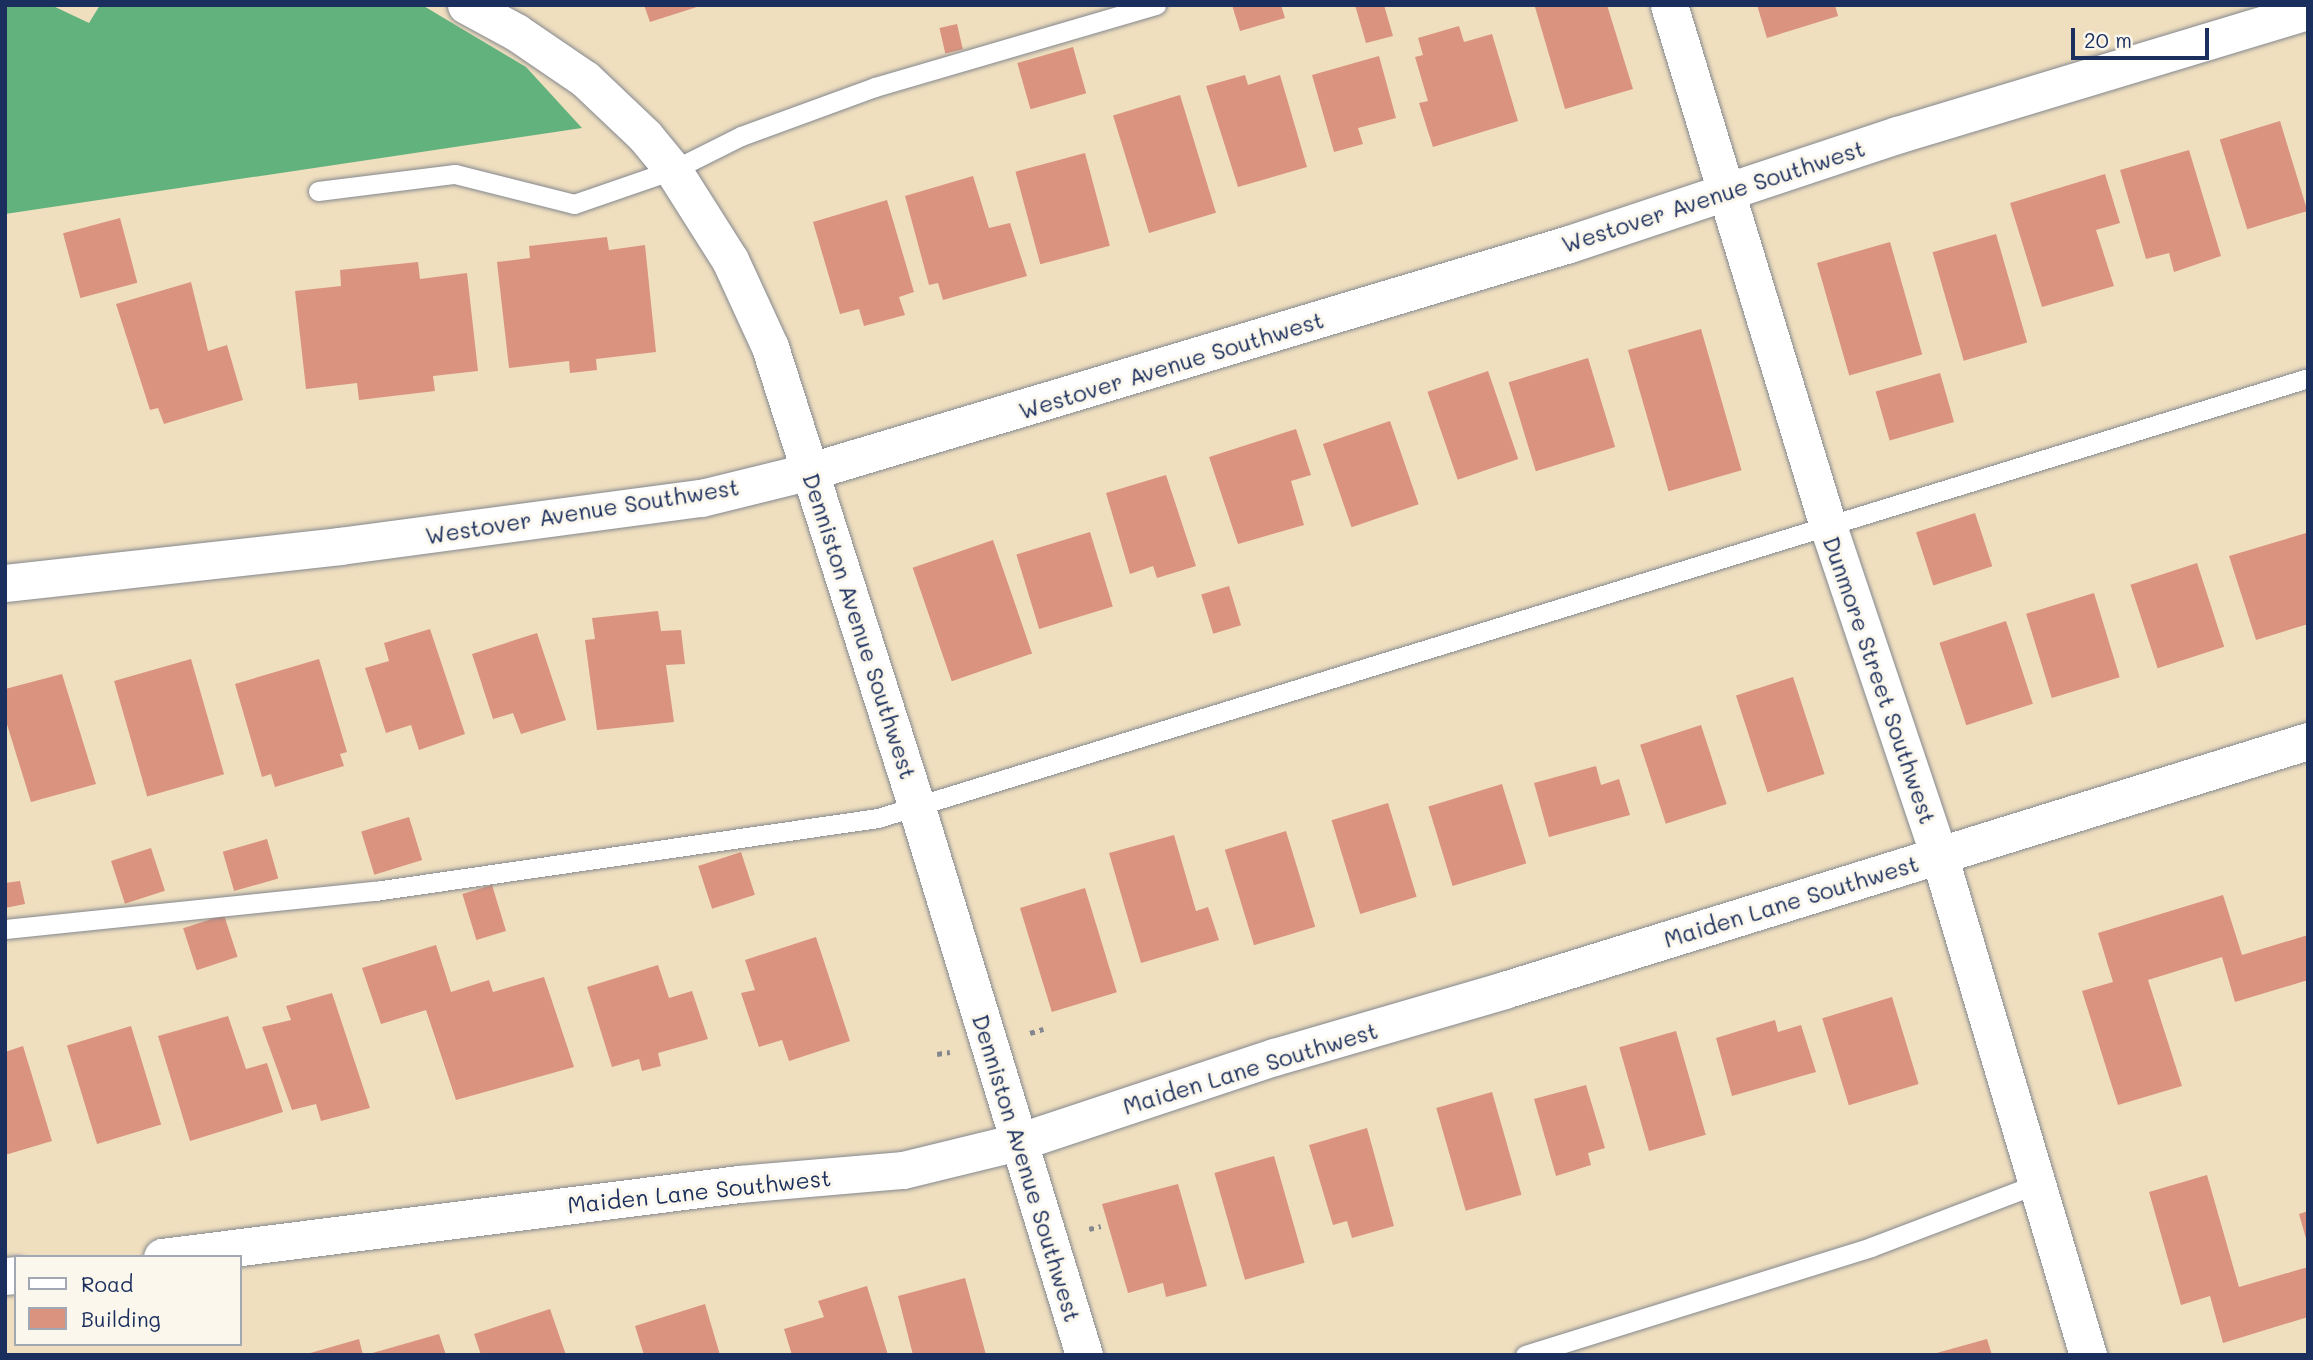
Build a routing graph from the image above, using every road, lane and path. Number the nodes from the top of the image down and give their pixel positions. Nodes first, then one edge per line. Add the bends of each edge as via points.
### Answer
1 (466, 5) edge
2 (1156, 5) edge
3 (1669, 5) edge
4 (2308, 11) edge
5 (673, 170) junction
6 (317, 191) dead end
7 (1727, 192) junction
8 (2308, 378) edge
9 (811, 471) junction
10 (1828, 526) junction
11 (5, 583) edge
12 (2308, 741) edge
13 (917, 808) junction
14 (1939, 855) junction
15 (5, 929) edge
16 (1017, 1142) junction
17 (2037, 1184) junction
18 (178, 1255) edge
19 (1084, 1355) edge
20 (1525, 1355) edge
21 (2088, 1355) edge

1 - 5 street, Denniston Avenue Southwest via 585,79 645,136
2 - 5 lane via 875,87 741,136
3 - 7 street, Dunmore Street Southwest
4 - 7 street, Westover Avenue Southwest via 1897,135
5 - 6 lane via 574,204 455,174
5 - 9 street, Denniston Avenue Southwest via 730,260 764,335
7 - 9 street, Westover Avenue Southwest via 1530,256
7 - 10 street, Dunmore Street Southwest
8 - 10 lane
9 - 11 street, Westover Avenue Southwest via 701,498 340,546
9 - 13 street, Denniston Avenue Southwest
10 - 13 lane
10 - 14 street, Dunmore Street Southwest
12 - 14 street, Maiden Lane Southwest
13 - 15 lane via 878,818 374,891
13 - 16 street, Denniston Avenue Southwest
14 - 16 street, Maiden Lane Southwest via 1274,1057
14 - 17 street, Dunmore Street Southwest
16 - 18 street, Maiden Lane Southwest via 903,1170 739,1184
16 - 19 street, Denniston Avenue Southwest
17 - 20 lane via 1871,1247
17 - 21 street, Dunmore Street Southwest

